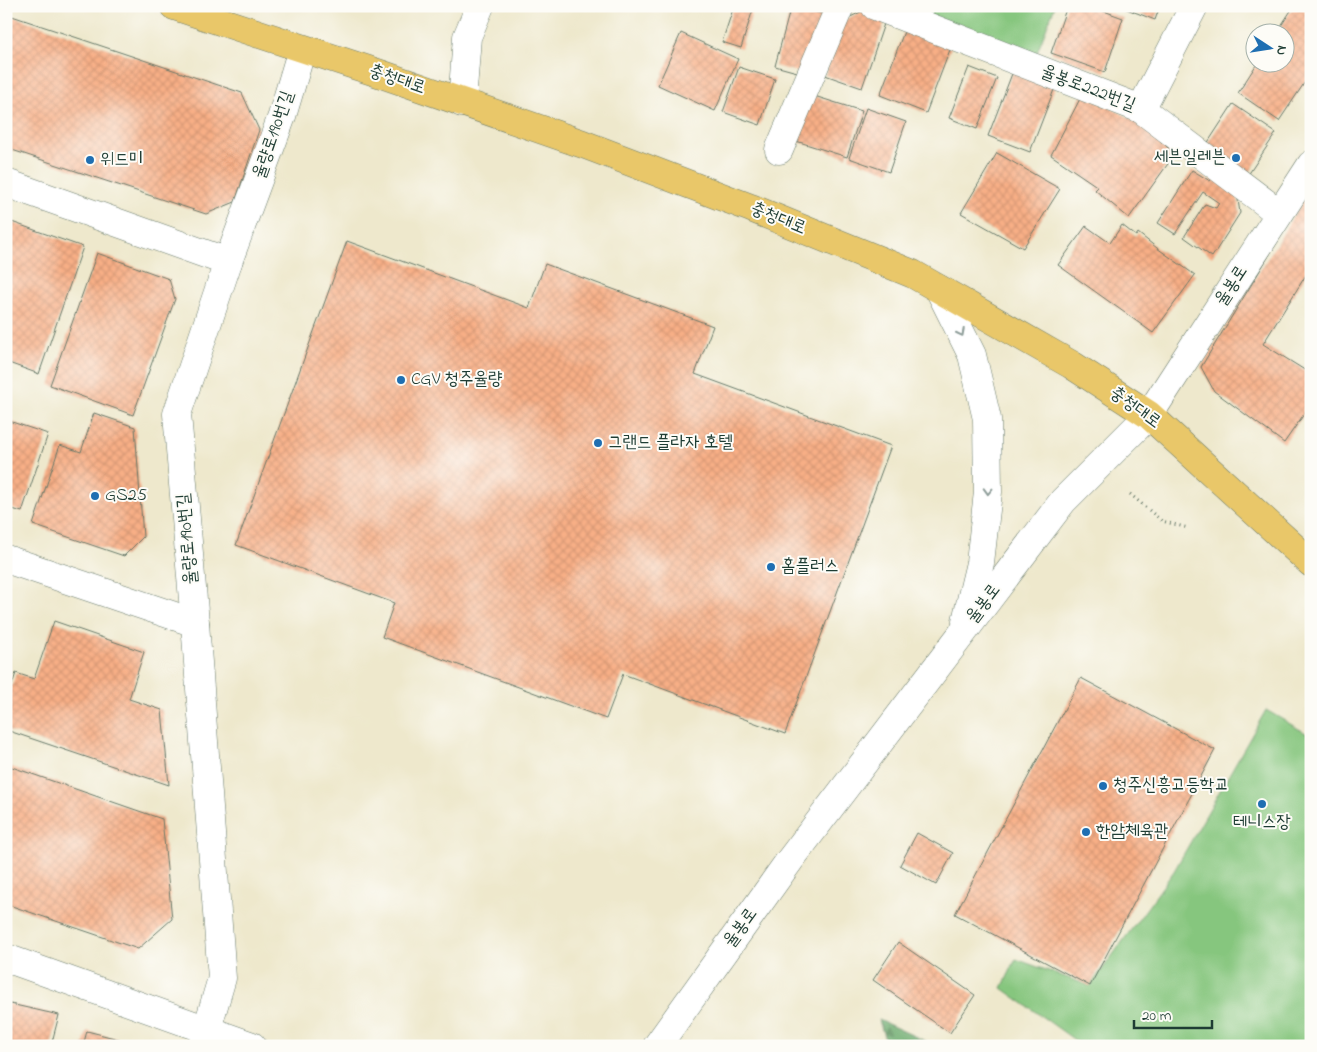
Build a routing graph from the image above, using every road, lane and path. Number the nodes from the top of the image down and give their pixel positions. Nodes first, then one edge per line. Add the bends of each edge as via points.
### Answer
1 (174, 6) edge
2 (480, 6) edge
3 (840, 6) edge
4 (875, 6) edge
5 (1194, 6) edge
6 (302, 49) junction
7 (462, 103) junction
8 (1141, 109) junction
9 (779, 150) dead end
10 (1311, 165) edge
11 (6, 183) edge
12 (1279, 213) junction
13 (228, 262) junction
14 (939, 289) junction
15 (1149, 415) junction
16 (1130, 494) dead end
17 (1188, 528) dead end
18 (6, 559) edge
19 (1311, 563) edge
20 (195, 623) junction
21 (963, 633) junction
22 (6, 958) edge
23 (205, 1038) edge
24 (252, 1046) edge
25 (658, 1046) edge

1 - 6 main road, 충청대로
2 - 7 street via 467,38
3 - 9 street
4 - 8 street, 율봉로222번길
5 - 8 street
6 - 7 main road, 충청대로
6 - 13 street, 율량로190번길 via 282,116
7 - 14 main road, 충청대로 via 583,144 751,208 913,274
8 - 12 street, 율봉로222번길
10 - 12 street, 율봉로
11 - 13 street
12 - 15 street, 율봉로
13 - 20 street, 율량로190번길 via 177,414
14 - 15 main road, 충청대로 via 1072,364
14 -> 21 street via 972,354 987,419 988,492 980,563
15 - 19 main road, 충청대로
15 - 21 street, 율봉로 via 1063,502
16 - 17 path via 1162,522
18 - 20 street
20 - 23 street, 율량로190번길 via 222,978
21 - 25 street, 율봉로 via 790,860
22 - 23 street
23 - 24 street

